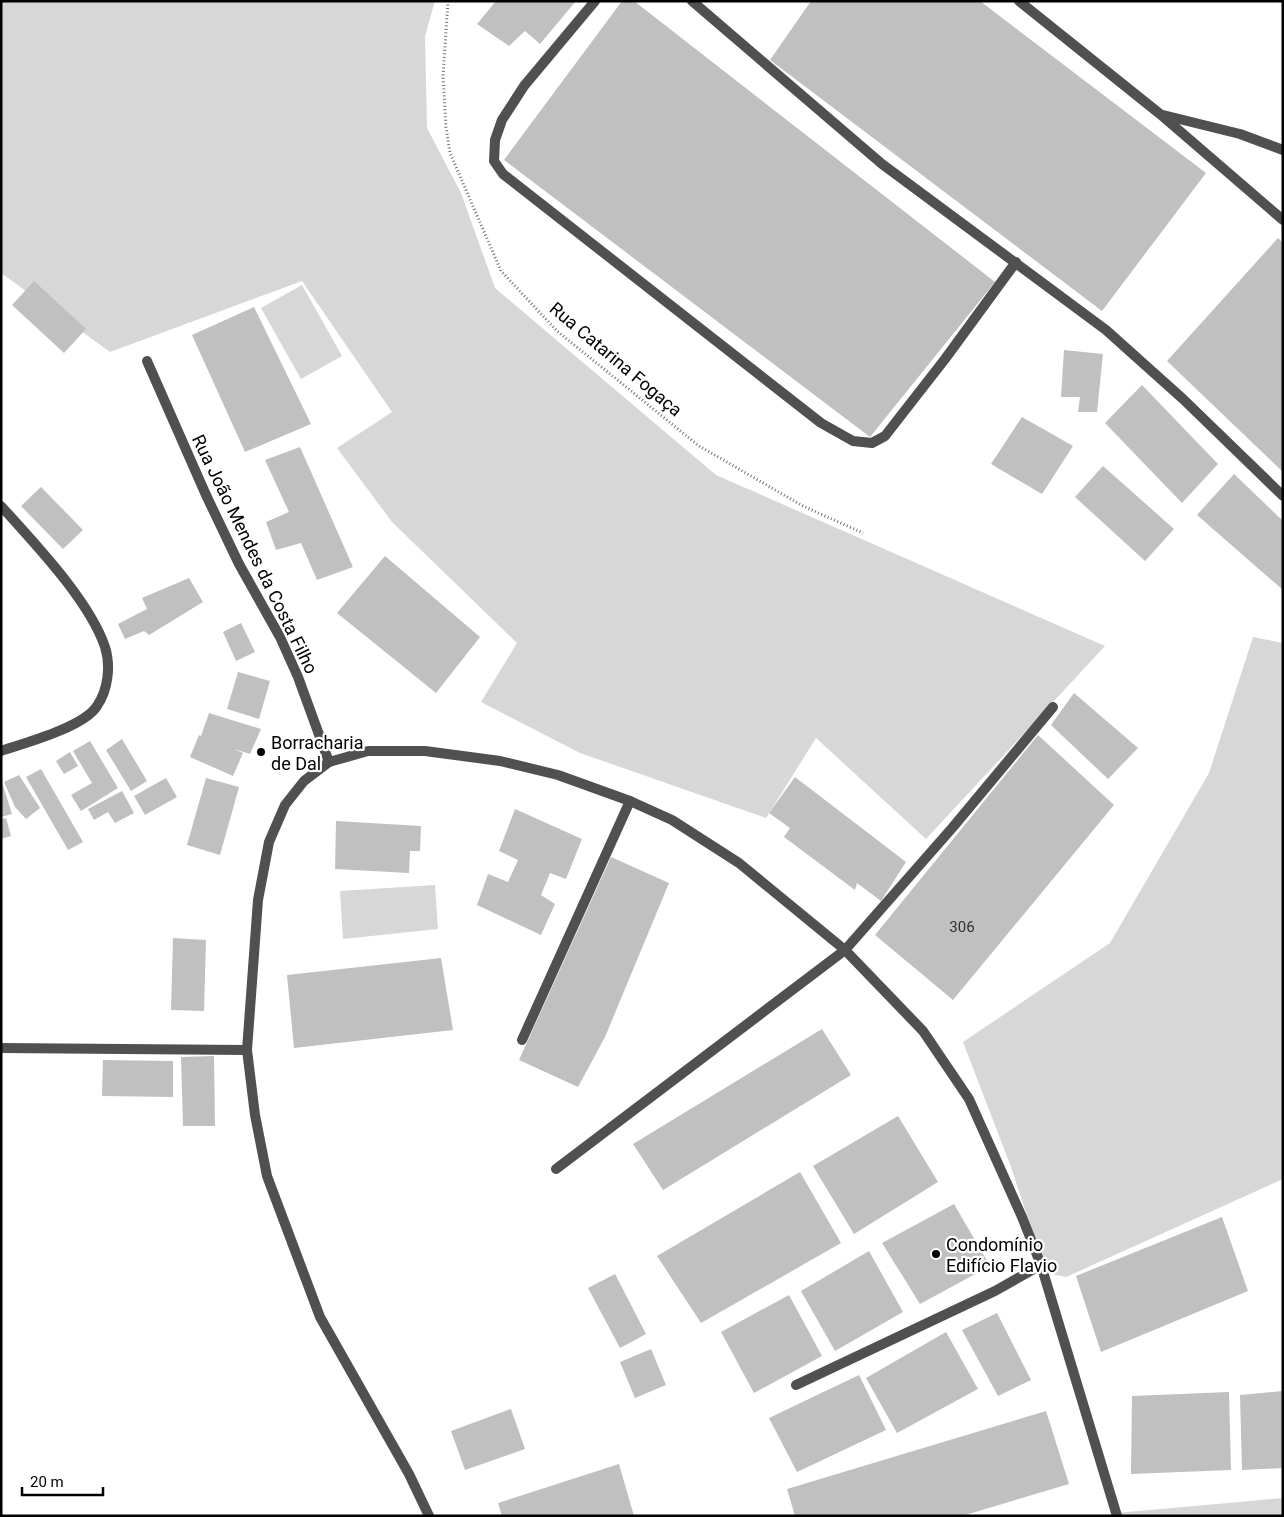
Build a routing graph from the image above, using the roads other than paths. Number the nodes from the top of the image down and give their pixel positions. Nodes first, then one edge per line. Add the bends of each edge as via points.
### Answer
1 (595, 1) edge
2 (692, 1) edge
3 (1019, 1) edge
4 (1160, 114) junction
5 (1283, 150) edge
6 (1283, 220) edge
7 (1016, 262) junction
8 (147, 361) dead end
9 (1283, 496) edge
10 (1, 506) edge
11 (1053, 707) dead end
12 (1, 751) edge
13 (329, 762) junction
14 (630, 801) junction
15 (845, 950) junction
16 (522, 1040) dead end
17 (1, 1048) edge
18 (247, 1050) junction
19 (556, 1169) dead end
20 (1041, 1265) junction
21 (796, 1385) dead end
22 (429, 1516) edge
23 (1118, 1516) edge

1 - 7 street via 519,93 502,120 495,140 494,161 504,174 821,423 853,441 872,443 885,436
2 - 7 street via 882,164
3 - 4 street
4 - 5 street via 1240,134
4 - 6 street
7 - 9 street via 1106,330
8 - 13 street, Rua João Mendes da Costa Filho via 235,556 280,637
10 - 12 street via 48,560 94,622 105,648 108,669 106,687 97,707 81,721
11 - 15 street
13 - 14 street via 368,751 425,751 510,763 558,775
13 - 18 street via 304,781 285,806 269,842 258,900
14 - 15 street via 672,820 739,863
14 - 16 street
15 - 19 street
15 - 20 street via 923,1031 970,1099
17 - 18 street
18 - 22 street via 267,1176 320,1317 409,1474
20 - 21 street
20 - 23 street

